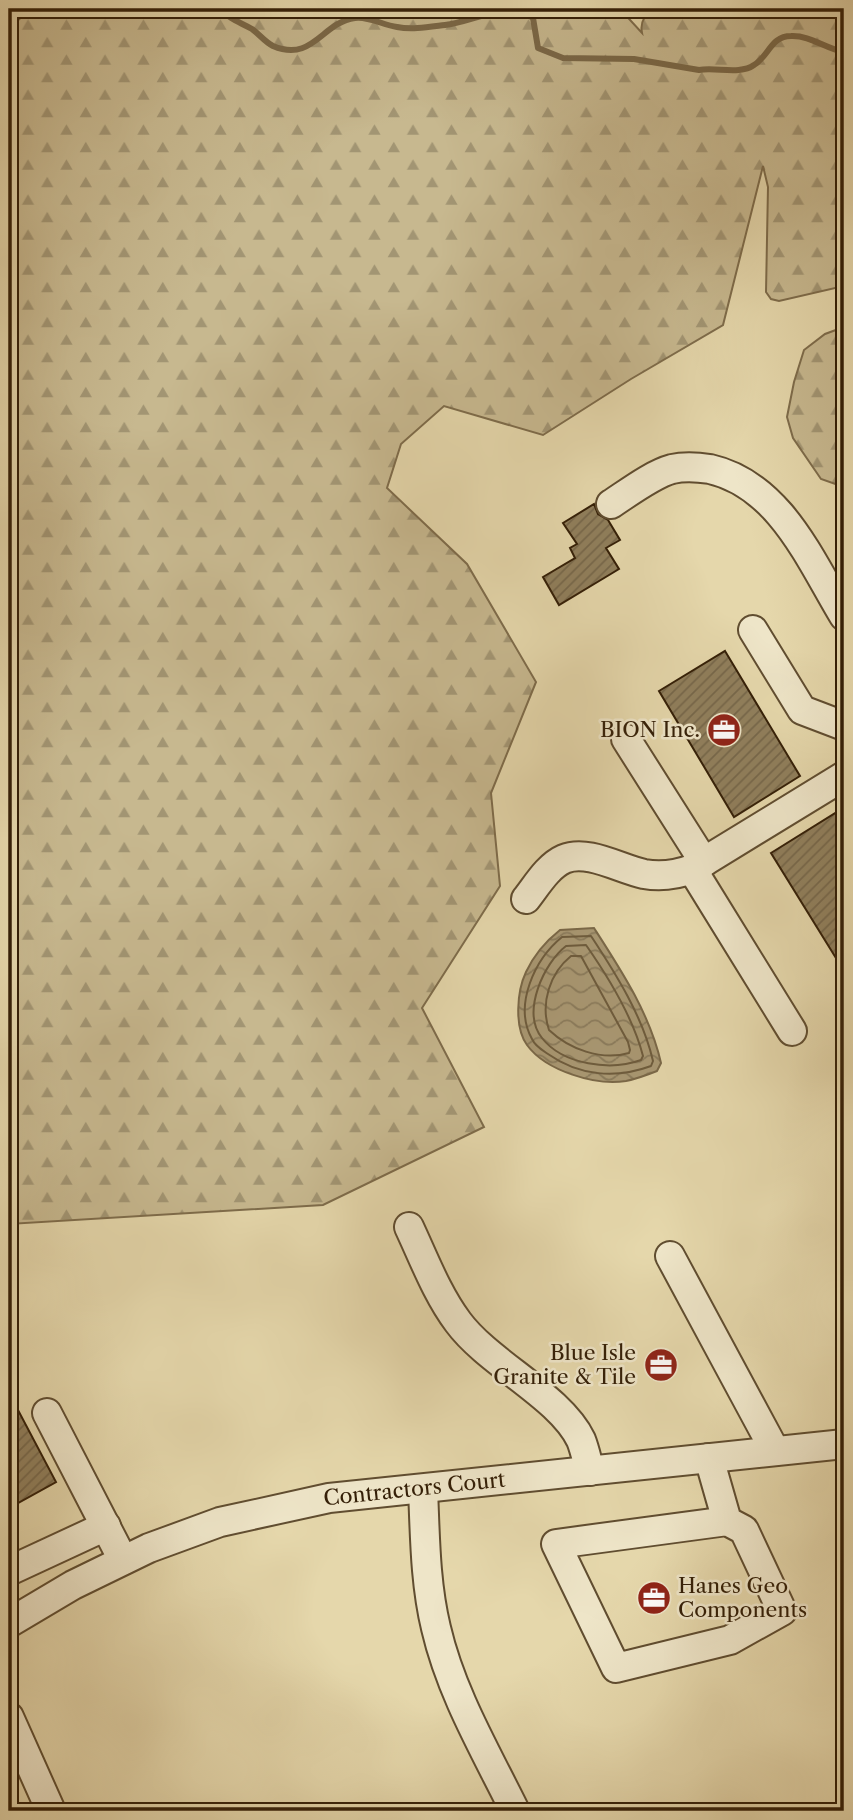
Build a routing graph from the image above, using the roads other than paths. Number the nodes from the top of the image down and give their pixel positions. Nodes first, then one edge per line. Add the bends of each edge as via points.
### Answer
1 (611, 504) dead end
2 (844, 616) edge
3 (754, 630) dead end
4 (844, 726) edge
5 (626, 739) dead end
6 (844, 776) edge
7 (698, 866) junction
8 (526, 899) dead end
9 (792, 1031) dead end
10 (409, 1227) dead end
11 (670, 1255) dead end
12 (47, 1413) dead end
13 (844, 1444) edge
14 (775, 1451) junction
15 (709, 1458) junction
16 (590, 1471) junction
17 (423, 1489) junction
18 (726, 1521) junction
19 (106, 1526) junction
20 (123, 1560) junction
21 (9, 1571) edge
22 (9, 1623) edge
23 (9, 1717) edge
24 (51, 1811) edge
25 (515, 1811) edge

1 - 2 street via 681,467 738,477 788,523
3 - 4 street via 802,710
5 - 7 street
6 - 7 street
7 - 8 street via 664,876 574,856 551,868
7 - 9 street
10 - 16 street via 458,1323 559,1412 580,1440
11 - 14 street
12 - 19 street
13 - 14 street, Contractors Court
14 - 15 street, Contractors Court
15 - 16 street, Contractors Court
15 - 18 street
16 - 17 street, Contractors Court
17 - 20 street, Contractors Court via 278,1508 220,1522
17 - 25 street via 436,1628 460,1701
18 - 18 street via 744,1530 782,1611 730,1640 616,1668 556,1544
19 - 20 street
19 - 21 street
20 - 22 street, Contractors Court
23 - 24 street

